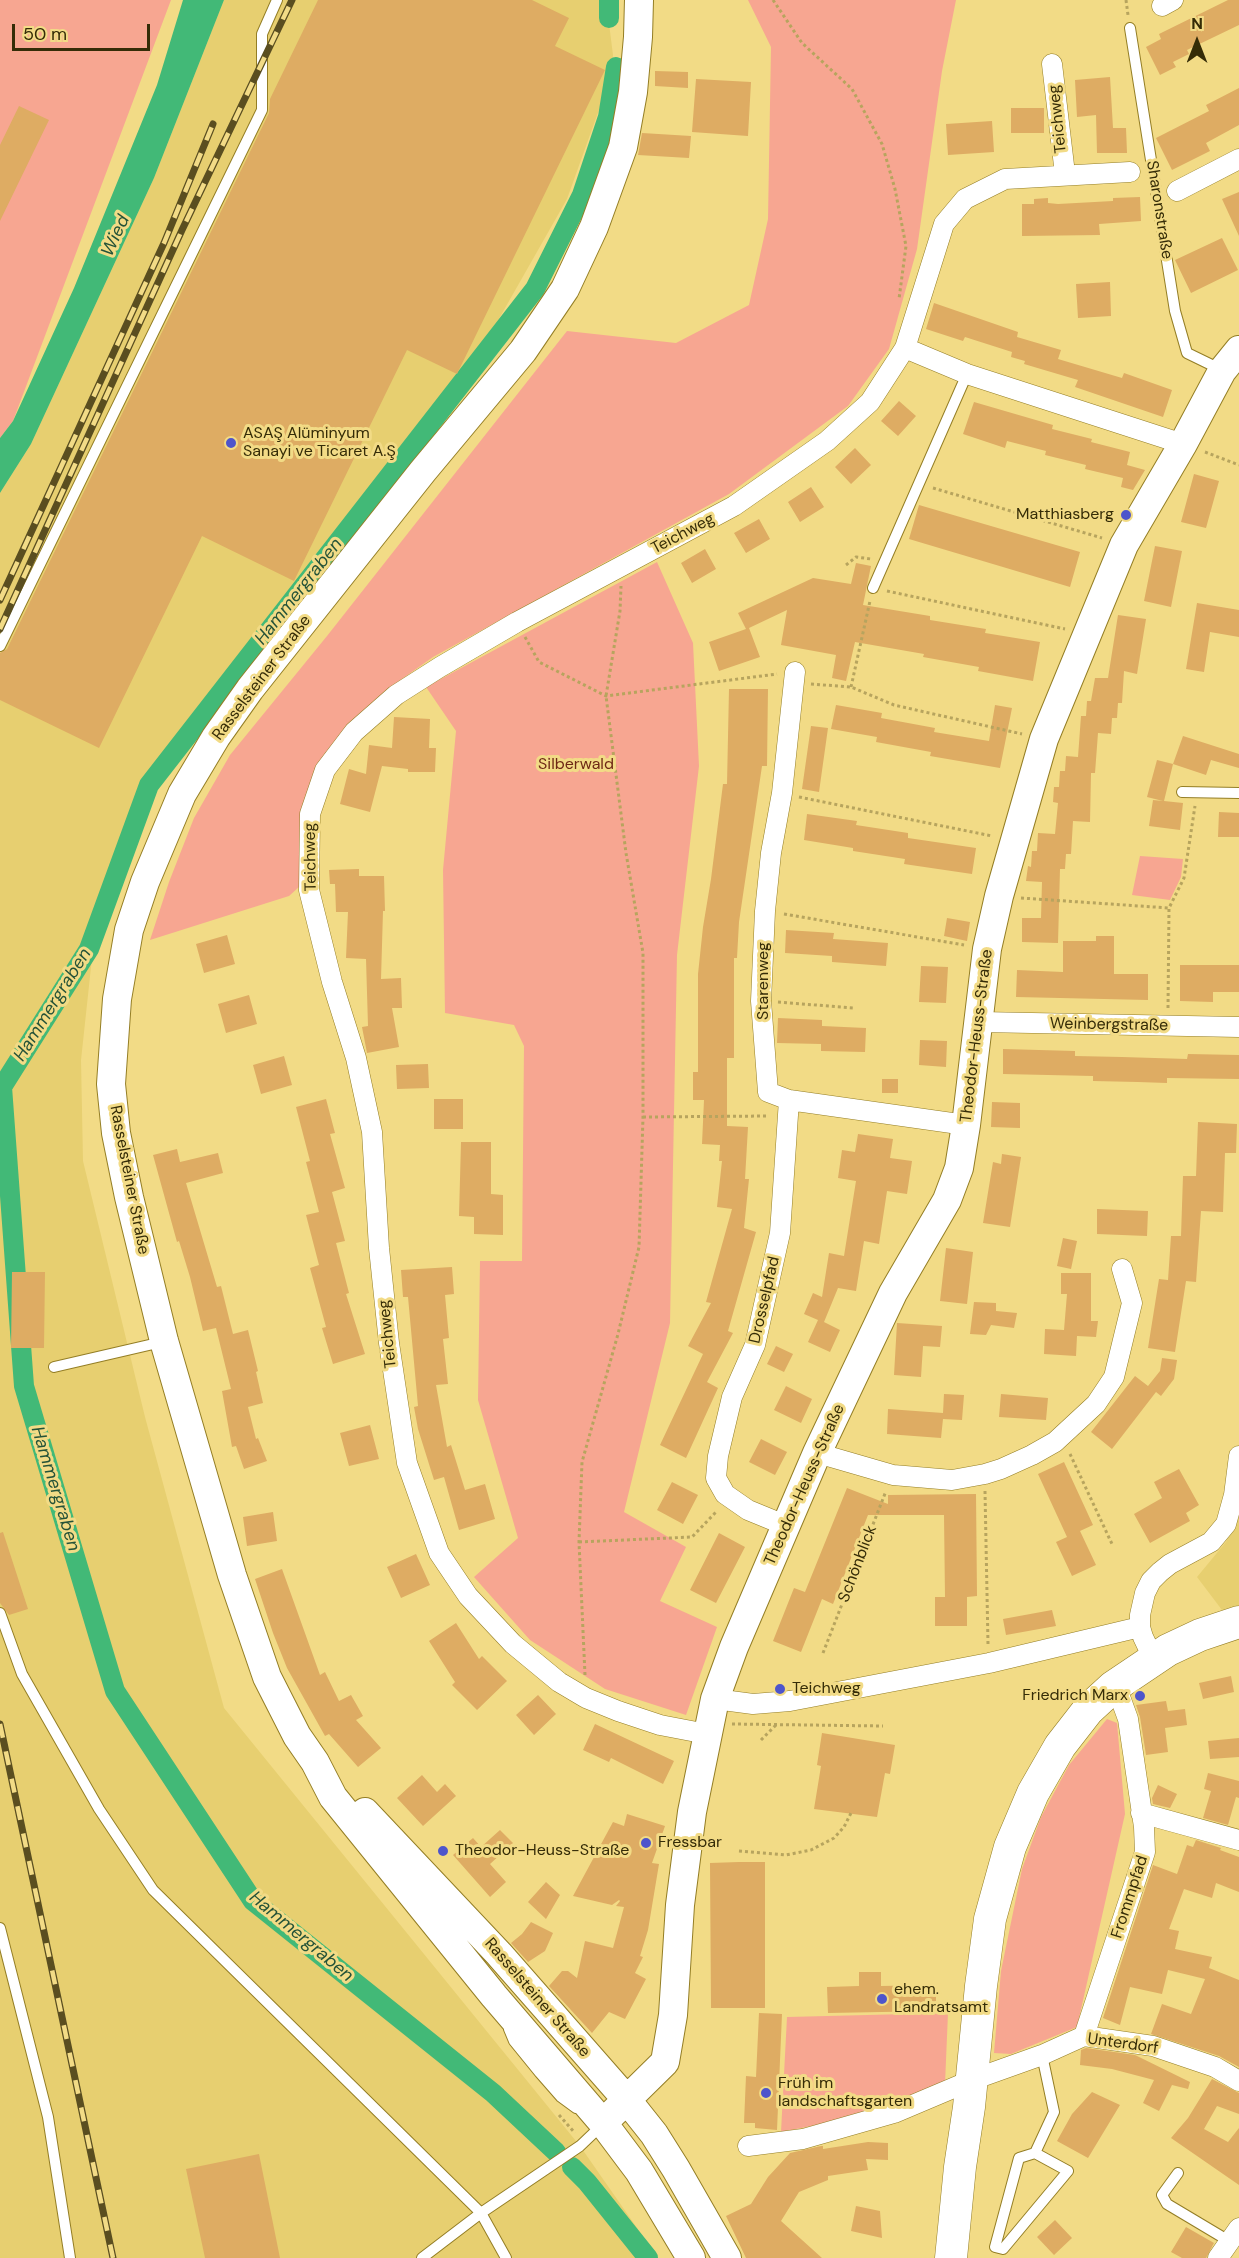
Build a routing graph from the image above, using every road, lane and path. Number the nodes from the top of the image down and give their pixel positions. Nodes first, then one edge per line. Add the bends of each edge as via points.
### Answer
1 (277, 0) edge
2 (639, 0) edge
3 (773, 0) edge
4 (1130, 28) dead end
5 (1052, 64) dead end
6 (1239, 159) edge
7 (1130, 172) dead end
8 (1065, 174) junction
9 (1177, 191) dead end
10 (898, 303) dead end
11 (905, 348) junction
12 (1231, 360) edge
13 (967, 374) junction
14 (1184, 444) junction
15 (1239, 465) edge
16 (920, 484) junction
17 (1124, 545) junction
18 (885, 561) junction
19 (846, 565) dead end
20 (621, 567) junction
21 (873, 588) junction
22 (517, 622) junction
23 (1089, 634) junction
24 (0, 646) edge
25 (794, 677) junction
26 (851, 687) junction
27 (606, 696) junction
28 (1044, 739) junction
29 (1182, 792) dead end
30 (1197, 792) junction
31 (1239, 793) edge
32 (818, 800) dead end
33 (1015, 841) junction
34 (999, 896) junction
35 (1169, 908) junction
36 (806, 918) dead end
37 (987, 948) junction
38 (781, 1002) dead end
39 (853, 1008) dead end
40 (980, 1022) junction
41 (1168, 1026) junction
42 (1239, 1027) edge
43 (789, 1108) junction
44 (643, 1118) junction
45 (966, 1125) junction
46 (1122, 1269) dead end
47 (164, 1341) junction
48 (54, 1367) dead end
49 (1061, 1437) junction
50 (817, 1454) junction
51 (1239, 1456) edge
52 (985, 1474) junction
53 (892, 1475) junction
54 (730, 1498) junction
55 (787, 1526) junction
56 (579, 1542) junction
57 (1112, 1544) dead end
58 (0, 1613) edge
59 (1239, 1622) edge
60 (1140, 1627) junction
61 (988, 1647) dead end
62 (823, 1653) dead end
63 (1153, 1658) junction
64 (1113, 1687) junction
65 (586, 1698) junction
66 (710, 1719) junction
67 (776, 1725) junction
68 (883, 1726) dead end
69 (761, 1740) dead end
70 (315, 1762) junction
71 (851, 1813) dead end
72 (1141, 1813) junction
73 (1239, 1840) edge
74 (739, 1851) dead end
75 (0, 1928) edge
76 (1084, 2036) junction
77 (1042, 2055) junction
78 (1239, 2081) edge
79 (971, 2093) junction
80 (627, 2100) junction
81 (603, 2123) junction
82 (748, 2146) dead end
83 (1035, 2153) junction
84 (1178, 2173) dead end
85 (481, 2213) junction
86 (1229, 2242) edge
87 (70, 2258) edge
88 (422, 2258) edge
89 (506, 2258) edge
90 (691, 2258) edge
91 (727, 2258) edge
92 (951, 2258) edge
93 (966, 2258) edge

1 - 24 lane via 262,34 262,110
2 - 47 main road, Rasselsteiner Straße via 633,92 623,147 594,227 565,290 523,351 250,689 182,794 144,882 129,930 117,999 111,1084 129,1197
3 - 10 path via 802,43 852,89 882,144 906,246
4 - 12 lane, Sharonstraße via 1175,311 1187,353
5 - 8 street, Teichweg
6 - 9 street
7 - 8 street, Teichweg
8 - 11 street, Teichweg via 1005,179 965,200 945,224
11 - 13 street
11 - 20 street, Teichweg via 870,402 827,441 734,506
12 - 14 main road, Theodor-Heuss-Straße
13 - 14 street
13 - 16 lane
14 - 15 path
14 - 17 main road, Theodor-Heuss-Straße
16 - 17 path
16 - 18 lane
17 - 23 main road, Theodor-Heuss-Straße
18 - 19 path via 856,557
18 - 21 lane
20 - 22 street, Teichweg
20 - 27 path via 621,611
21 - 23 path
21 - 26 path
22 - 27 path via 539,662
22 - 65 street, Teichweg via 396,695 354,732 325,770 310,814 309,890 356,1058 372,1132 389,1343 407,1463 439,1553 468,1596 513,1644 559,1682
23 - 28 main road, Theodor-Heuss-Straße
25 - 26 path
25 - 27 path
25 - 43 street, Starenweg via 765,911 761,1001 768,1092
26 - 28 path via 894,705
27 - 44 path via 643,952
28 - 33 main road, Theodor-Heuss-Straße
29 - 30 lane
30 - 31 lane
30 - 35 path via 1184,878
32 - 33 path
33 - 34 main road, Theodor-Heuss-Straße
34 - 35 path
34 - 37 main road, Theodor-Heuss-Straße
35 - 41 path
36 - 37 path
37 - 40 main road, Theodor-Heuss-Straße
38 - 39 path, Starenweg
40 - 41 street, Weinbergstraße
40 - 45 main road, Theodor-Heuss-Straße
41 - 42 street, Weinbergstraße
43 - 44 path
43 - 45 street, Starenweg
43 - 54 street, Drosselpfad via 778,1244 755,1345 732,1397 718,1456 716,1478
44 - 56 path via 639,1247 582,1462
45 - 50 main road, Theodor-Heuss-Straße via 959,1168 947,1200 892,1293
46 - 49 street via 1132,1303 1114,1377 1096,1404
47 - 48 lane
47 - 70 main road, Rasselsteiner Straße via 232,1575 267,1677
49 - 52 street via 1032,1455
49 - 57 path
50 - 53 street
50 - 55 main road, Theodor-Heuss-Straße
51 - 60 street via 1226,1524 1211,1542 1170,1564 1151,1581 1141,1605
52 - 53 street via 952,1480
52 - 61 path
53 - 62 path, Schönblick
54 - 55 street
54 - 56 path via 692,1537
55 - 66 main road, Theodor-Heuss-Straße via 734,1647
56 - 65 path
58 - 85 lane via 22,1674 99,1809 153,1890
59 - 63 main road via 1185,1641
60 - 63 street
60 - 66 street, Teichweg via 989,1663 790,1701 753,1704
63 - 64 main road
64 - 72 street, Frommpfad via 1128,1719
64 - 79 main road via 1088,1710 1060,1746 1010,1846 990,1919
65 - 66 street, Teichweg via 660,1725
66 - 67 path
66 - 80 main road, Theodor-Heuss-Straße via 692,1812 665,2062
67 - 68 path
67 - 69 path
70 - 80 main road, Rasselsteiner Straße via 413,1860
70 - 81 main road, Rasselsteiner Straße via 333,1797
71 - 74 path via 834,1838 812,1850 786,1855
72 - 73 street
72 - 76 street, Frommpfad via 1145,1852
75 - 87 lane via 48,2117
76 - 77 street, Unterdorf
76 - 78 street, Unterdorf via 1153,2046 1215,2067
77 - 79 street, Unterdorf
77 - 83 lane via 1054,2112
79 - 82 street, Unterdorf via 803,2139
79 - 92 main road
79 - 93 main road via 973,2169
80 - 81 main road, Theodor-Heuss-Straße
80 - 91 main road, Rasselsteiner Straße via 654,2134
81 - 85 lane via 580,2146
81 - 90 main road, Rasselsteiner Straße via 639,2171
83 - 83 lane via 1019,2158 995,2247 1003,2249 1068,2170
84 - 86 lane via 1162,2195 1167,2204
85 - 88 lane
85 - 89 lane

